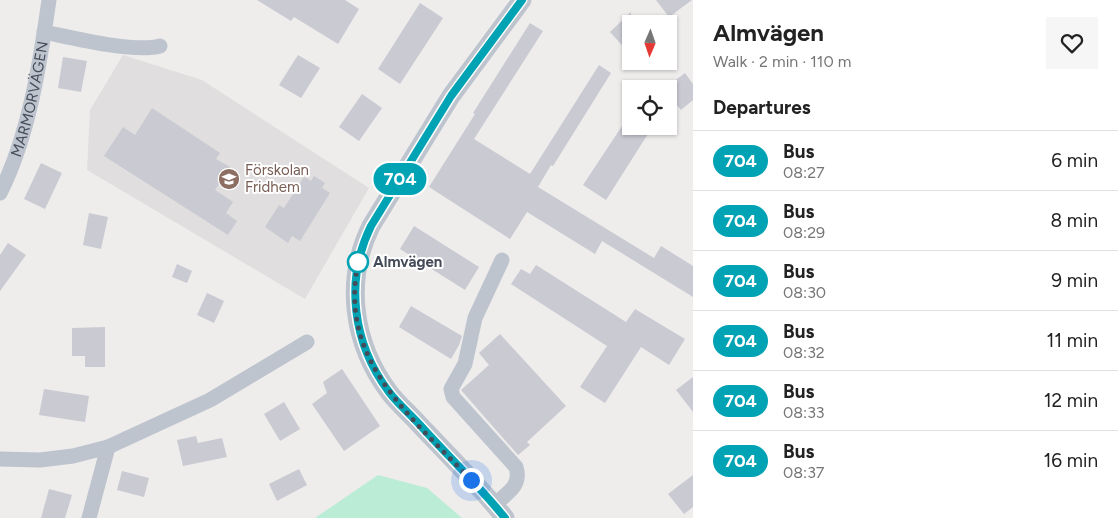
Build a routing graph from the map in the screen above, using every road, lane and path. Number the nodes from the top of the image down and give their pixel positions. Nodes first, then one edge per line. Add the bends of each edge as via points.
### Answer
1 (49, 0) edge
2 (522, 0) edge
3 (44, 32) junction
4 (160, 46) dead end
5 (0, 193) edge
6 (502, 260) dead end
7 (307, 342) dead end
8 (108, 447) junction
9 (0, 459) edge
10 (500, 511) edge
11 (89, 518) edge

1 - 3 street, MARMORVÄGEN
2 - 10 street via 451,96 371,226 356,269 357,320 371,364 389,392
3 - 4 street, MARMORVÄGEN via 125,46
3 - 5 street, MARMORVÄGEN via 20,147
6 - 10 street via 475,318 465,364 451,389 453,397 516,467 518,480
7 - 8 street via 210,400
8 - 9 street via 40,460
8 - 11 street

